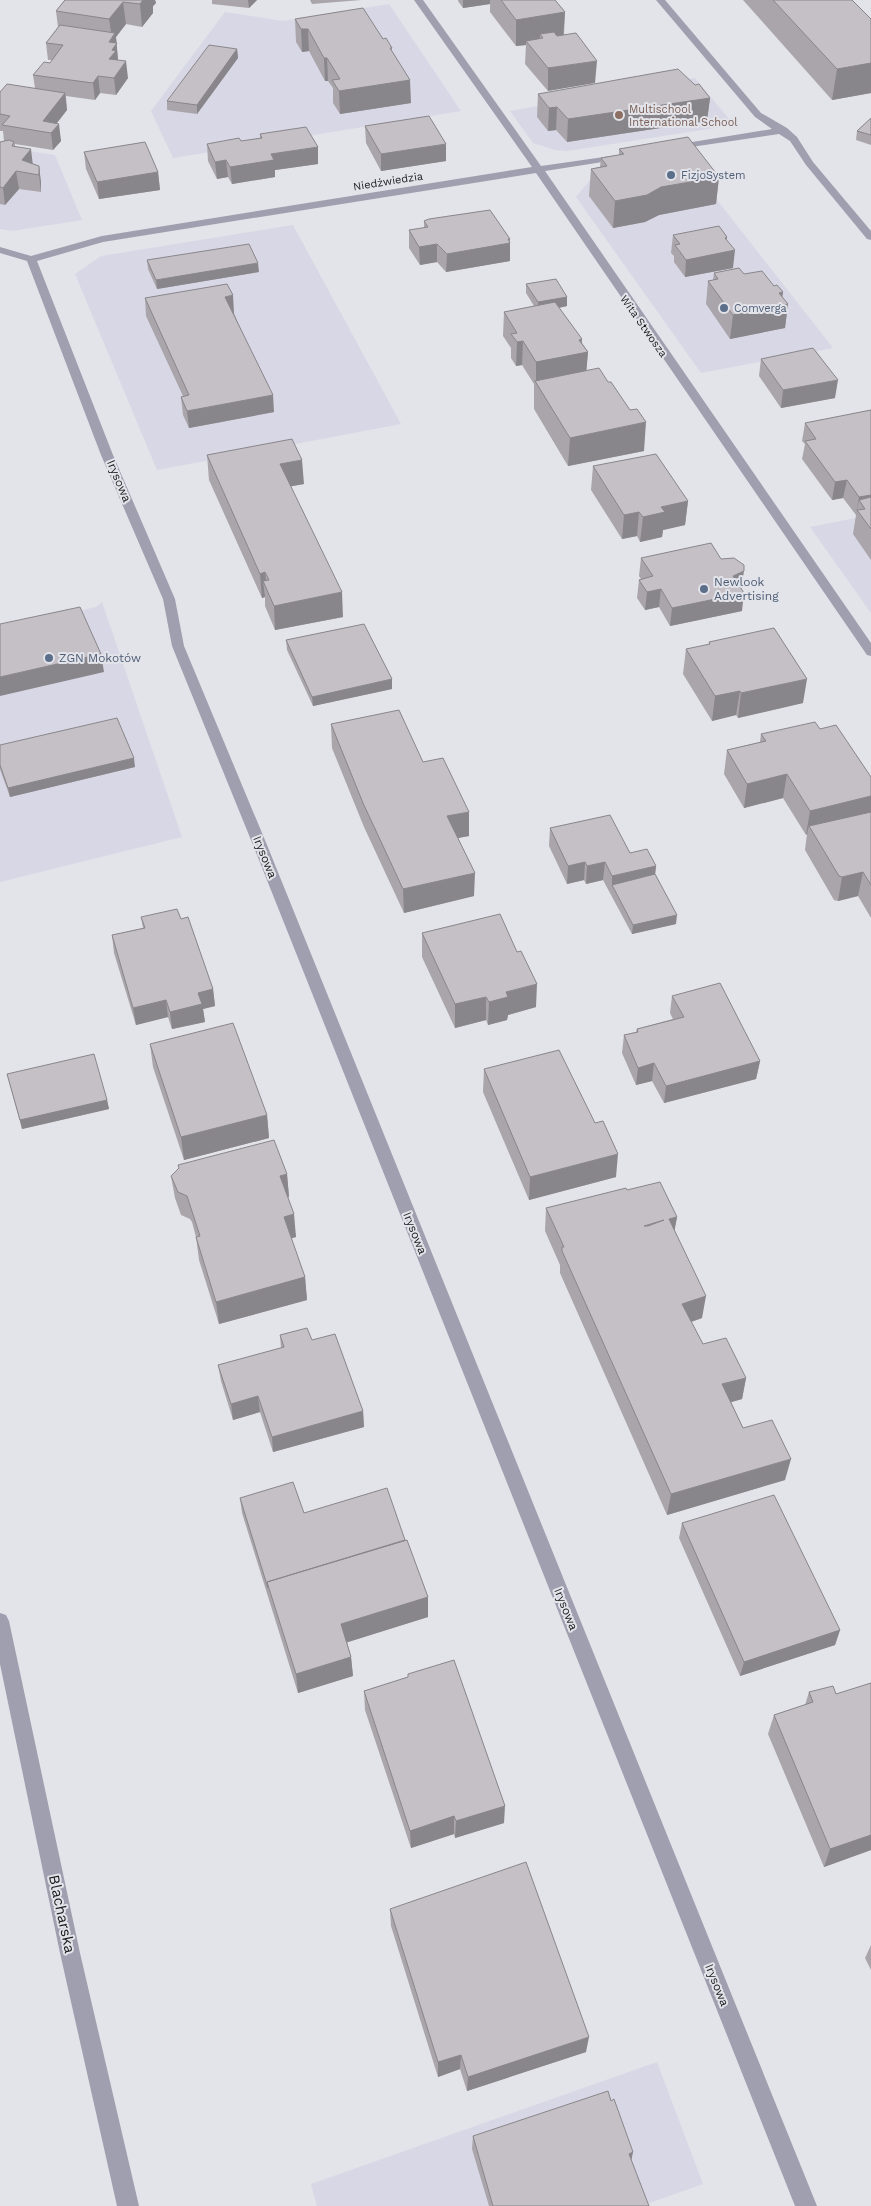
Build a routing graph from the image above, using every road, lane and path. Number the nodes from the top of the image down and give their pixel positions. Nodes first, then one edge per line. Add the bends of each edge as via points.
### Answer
1 (418, 0) edge
2 (660, 0) edge
3 (784, 130) junction
4 (666, 149) edge
5 (636, 154) edge
6 (538, 169) junction
7 (871, 237) edge
8 (0, 250) edge
9 (32, 259) junction
10 (871, 652) edge
11 (0, 1621) edge
12 (128, 2206) edge
13 (806, 2206) edge

1 - 6 street, Wita Stwosza
2 - 3 street via 758,115
3 - 4 street
3 - 7 street
5 - 6 street, Niedźwiedzia
6 - 9 street, Niedźwiedzia via 102,239
6 - 10 street, Wita Stwosza
8 - 9 street
9 - 13 street, Irysowa via 107,455 169,599 178,646
11 - 12 street, Blacharska

